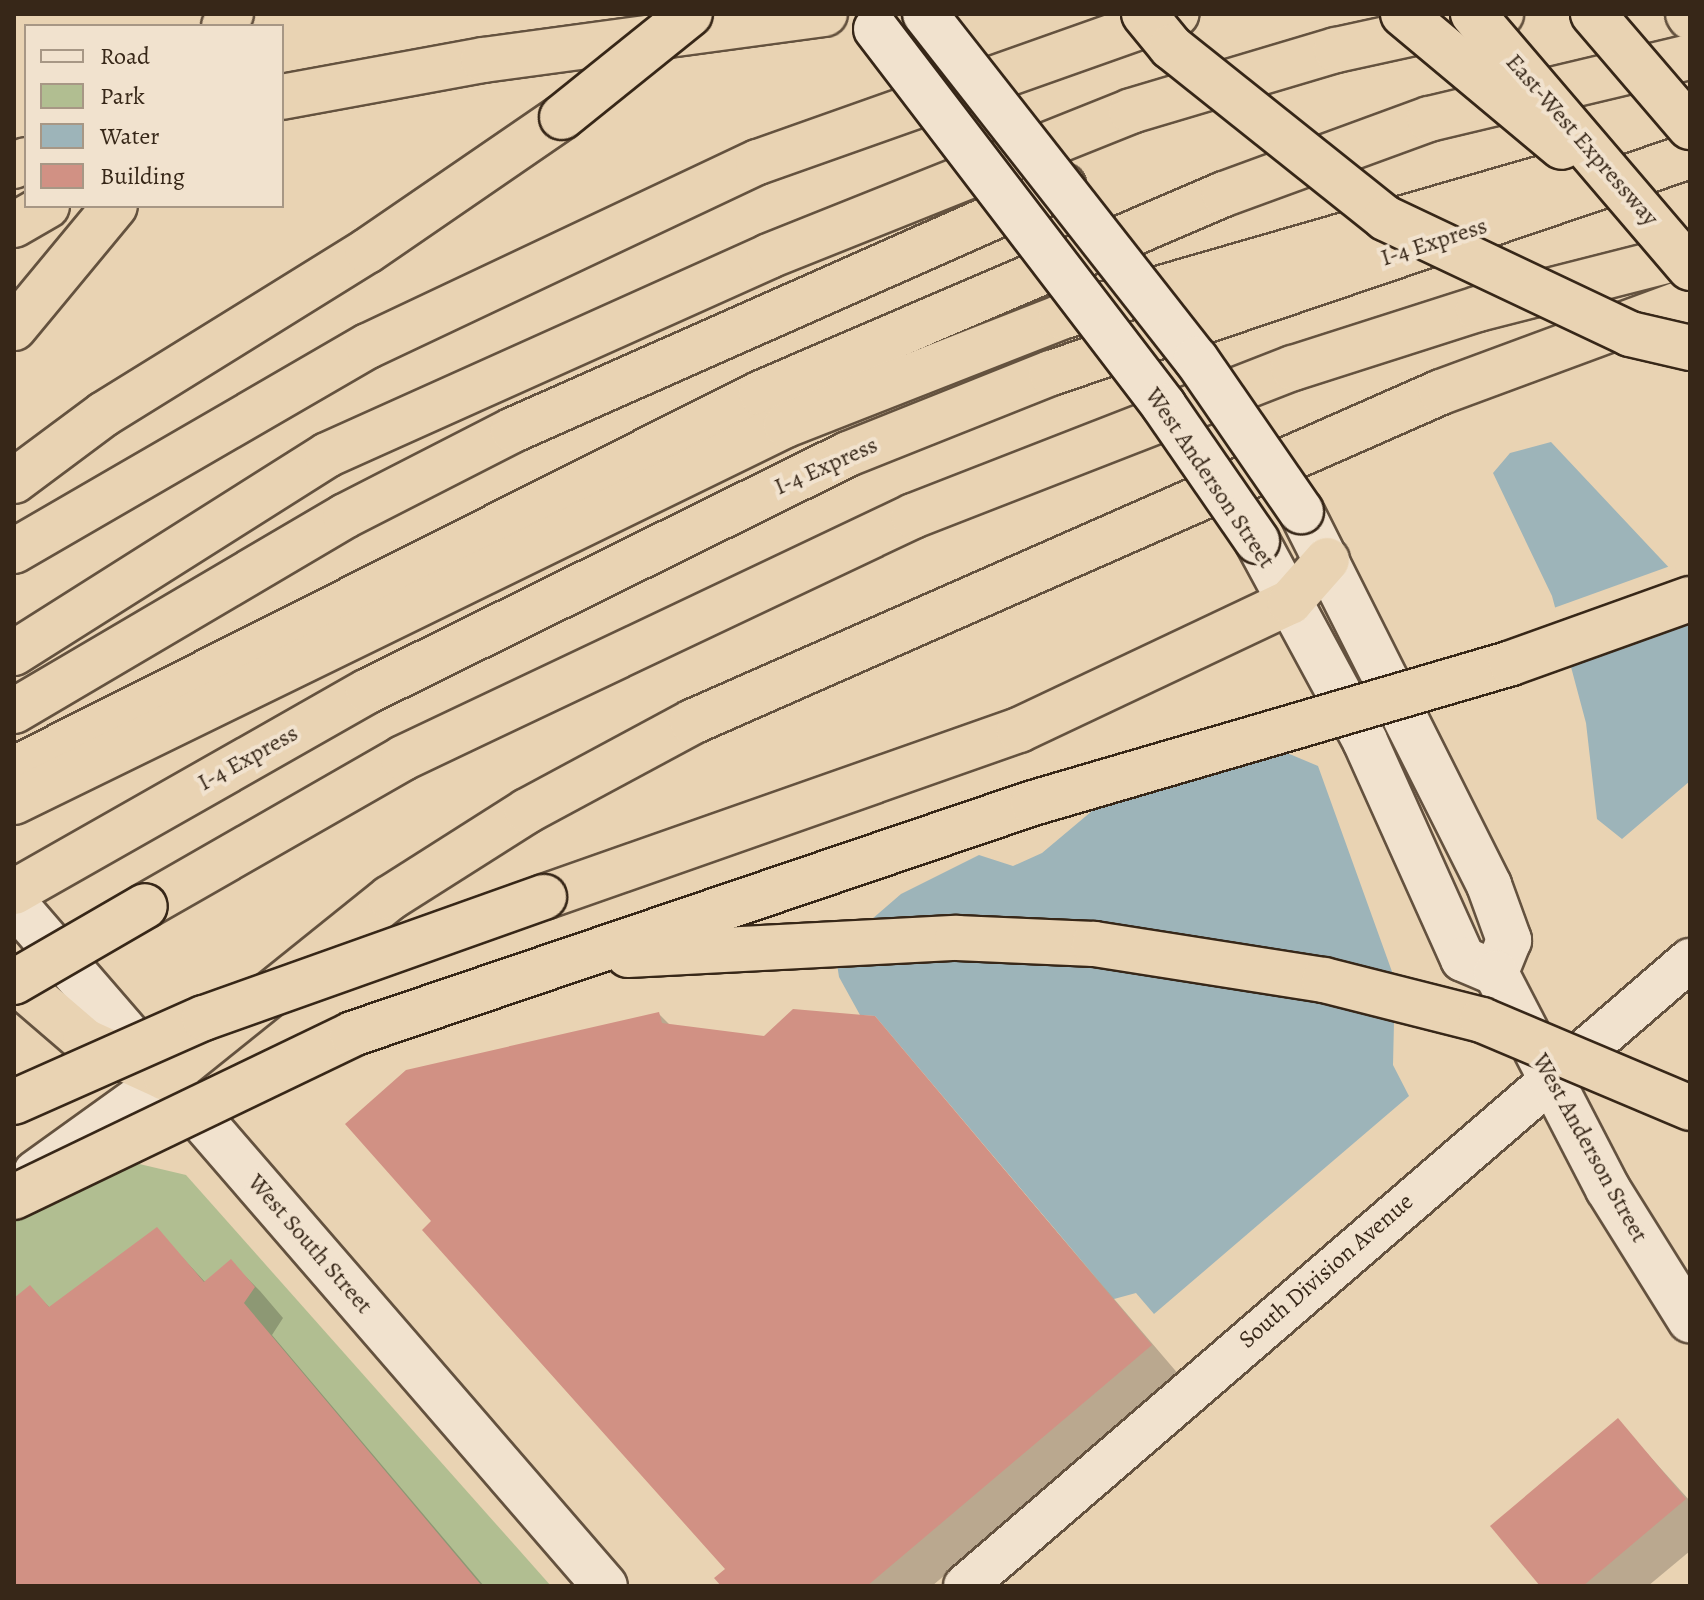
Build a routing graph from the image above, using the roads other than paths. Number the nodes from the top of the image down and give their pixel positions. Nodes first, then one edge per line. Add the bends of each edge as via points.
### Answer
1 (690, 14) edge
2 (825, 14) edge
3 (862, 14) edge
4 (925, 14) edge
5 (1144, 14) edge
6 (1177, 14) edge
7 (1403, 14) edge
8 (1473, 14) edge
9 (1501, 14) edge
10 (1593, 14) edge
11 (1690, 57) edge
12 (288, 95) edge
13 (1690, 127) edge
14 (1690, 139) edge
15 (1690, 156) edge
16 (1063, 186) junction
17 (44, 208) edge
18 (113, 208) edge
19 (1013, 208) junction
20 (1651, 219) junction
21 (14, 225) edge
22 (1690, 255) edge
23 (1690, 268) edge
24 (1690, 300) edge
25 (14, 328) edge
26 (1690, 348) edge
27 (14, 481) edge
28 (14, 551) edge
29 (1327, 560) junction
30 (1690, 599) edge
31 (1290, 602) junction
32 (14, 653) edge
33 (14, 711) edge
34 (14, 769) edge
35 (14, 802) edge
36 (14, 892) edge
37 (14, 903) edge
38 (574, 958) junction
39 (1690, 960) edge
40 (1496, 973) junction
41 (14, 981) edge
42 (1550, 1076) junction
43 (166, 1078) junction
44 (14, 1102) edge
45 (1690, 1108) edge
46 (14, 1185) edge
47 (14, 1197) edge
48 (1690, 1320) edge
49 (605, 1586) edge
50 (965, 1586) edge

1 - 27 highway, bridge via 562,117 367,251 126,400
2 - 12 highway
3 - 19 main road, West Anderson Street, bridge
4 - 16 main road, bridge
5 - 26 highway, bridge via 1171,47 1385,218 1630,334
6 - 28 highway via 758,162 368,346
7 - 20 highway, bridge
8 - 20 highway, East-West Expressway, bridge
9 - 32 highway via 1336,50 1131,111 769,256 327,455
10 - 13 highway, bridge
11 - 34 highway via 1429,119 1209,200 761,393
14 - 35 highway via 1463,198 1032,328 786,425
15 - 36 highway, I-4 Express via 1066,368 848,454 368,691
16 - 19 highway
16 - 29 main road, bridge via 1196,359 1301,511
17 - 21 highway
18 - 25 highway
19 - 31 main road, West Anderson Street, bridge via 1257,541
19 - 33 highway via 513,430 345,516
20 - 23 highway, East-West Expressway, bridge
22 - 41 highway, bridge via 1478,309 1293,368 913,516 403,758
24 - 43 highway via 1441,392 692,722 527,811 390,898
29 - 31 highway
29 - 40 main road via 1489,885 1509,940
30 - 38 highway, bridge via 1511,663 1033,803
31 - 40 main road, West Anderson Street via 1365,741 1463,959
31 - 44 highway, bridge via 1019,730 204,1018
37 - 43 main road, West South Street
38 - 45 highway, bridge via 957,938 1094,944 1324,980 1482,1020
38 - 47 highway, bridge via 352,1034
39 - 42 street, South Division Avenue
40 - 42 main road, West Anderson Street
41 - 43 highway via 85,1041
42 - 48 main road, West Anderson Street via 1608,1189
42 - 50 street, South Division Avenue
43 - 46 street
43 - 49 main road, West South Street

